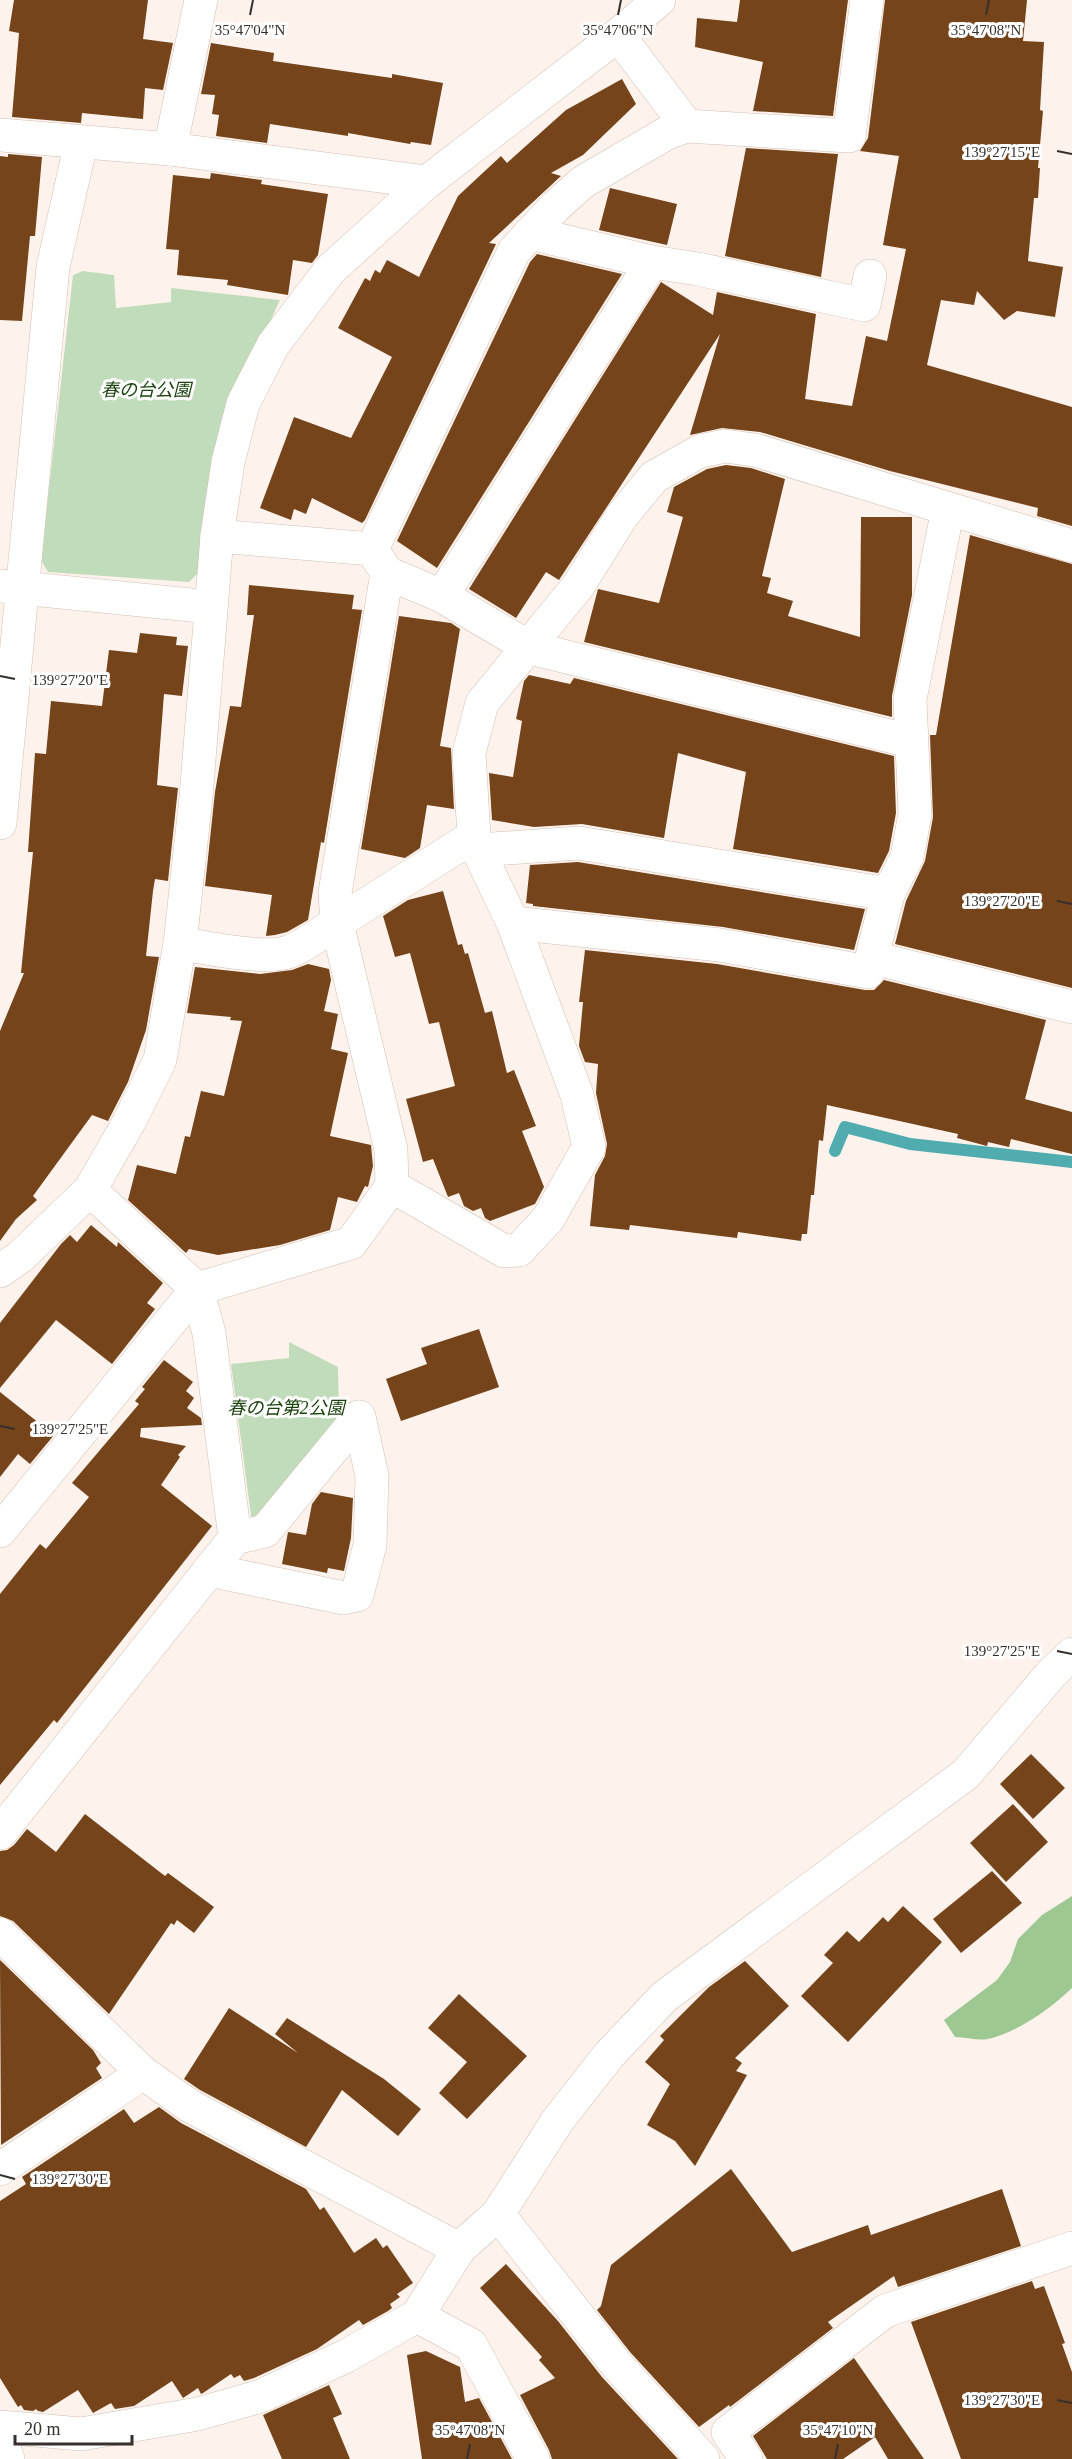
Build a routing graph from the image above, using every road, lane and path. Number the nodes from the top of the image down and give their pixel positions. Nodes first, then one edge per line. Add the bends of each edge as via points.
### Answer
1 (201, 0) edge
2 (659, 0) edge
3 (867, 0) edge
4 (618, 35) junction
5 (687, 126) junction
6 (0, 135) edge
7 (81, 143) junction
8 (170, 149) junction
9 (427, 182) junction
10 (530, 233) junction
11 (652, 262) junction
12 (870, 276) dead end
13 (948, 509) junction
14 (217, 536) junction
15 (1072, 546) edge
16 (379, 561) junction
17 (11, 587) edge
18 (442, 596) junction
19 (212, 607) junction
20 (530, 648) junction
21 (910, 741) junction
22 (0, 823) edge
23 (476, 843) junction
24 (888, 894) junction
25 (337, 923) junction
26 (513, 923) junction
27 (180, 943) junction
28 (873, 958) junction
29 (1072, 1006) edge
30 (392, 1186) junction
31 (90, 1190) junction
32 (0, 1271) edge
33 (197, 1289) junction
34 (0, 1531) edge
35 (235, 1538) junction
36 (209, 1570) junction
37 (1072, 1654) edge
38 (0, 1833) edge
39 (0, 1934) edge
40 (143, 2073) junction
41 (0, 2169) edge
42 (498, 2214) junction
43 (1072, 2248) edge
44 (459, 2249) junction
45 (417, 2316) junction
46 (0, 2427) edge
47 (0, 2437) edge
48 (8, 2459) edge
49 (533, 2459) edge
50 (703, 2459) edge
51 (746, 2459) edge

1 - 8 street
2 - 4 street
3 - 5 street via 849,136
4 - 5 street
4 - 9 street
5 - 10 street via 667,133 583,182
6 - 7 street
7 - 8 street
7 - 17 street via 53,267
8 - 9 street
9 - 14 street via 330,270 273,345 243,404 228,462
10 - 11 street
10 - 16 street via 514,251
11 - 12 street via 864,305
11 - 18 street
13 - 15 street
13 - 20 street via 755,450 725,446 700,451 654,477 622,516 578,586
13 - 21 street via 910,699
14 - 16 street
14 - 19 street
16 - 18 street
16 - 25 street via 335,893
17 - 19 street
17 - 22 street
18 - 20 street
19 - 27 street
20 - 21 street
20 - 23 street via 482,704 469,753
21 - 24 street via 915,814 907,857
23 - 24 street via 579,843
23 - 25 street
23 - 26 street
24 - 28 street
25 - 27 street via 287,952 256,954
25 - 30 street via 391,1150
26 - 28 street via 720,945 868,972
26 - 30 street via 577,1095 589,1147 548,1219 519,1250 504,1251
27 - 31 street via 160,1060
28 - 29 street
30 - 33 street via 351,1243
31 - 32 street
31 - 33 street
33 - 34 street
33 - 35 street via 209,1333
35 - 36 street
35 - 36 street via 265,1531 359,1417 372,1476 370,1545 357,1595 344,1598
36 - 38 street
37 - 42 street via 966,1774 664,1997 609,2055 558,2120
39 - 40 street
40 - 41 street
40 - 44 street via 190,2106
42 - 44 street
42 - 50 street via 616,2364
43 - 51 street via 885,2311 728,2432
44 - 45 street
45 - 46 street via 346,2356 261,2396 198,2414 81,2434
45 - 49 street via 471,2345
47 - 48 street

